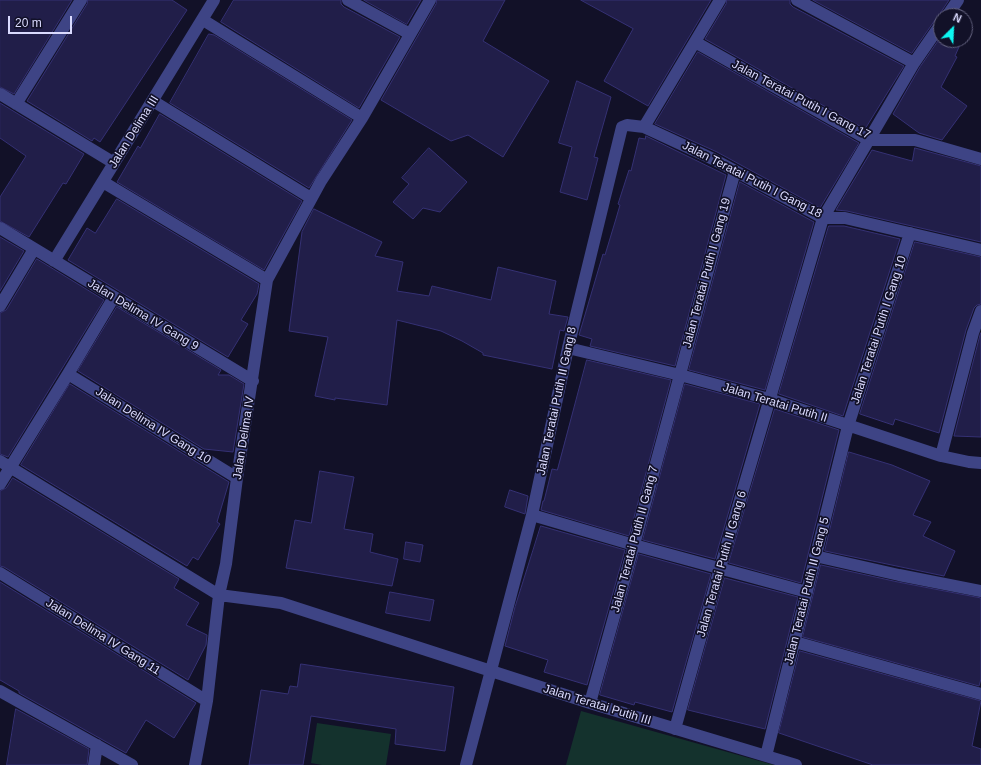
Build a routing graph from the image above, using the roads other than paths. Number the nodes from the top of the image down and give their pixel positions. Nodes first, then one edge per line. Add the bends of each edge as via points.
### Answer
1 (81, 0) edge
2 (348, 0) edge
3 (430, 0) edge
4 (720, 0) edge
5 (797, 0) edge
6 (212, 1) edge
7 (203, 20) junction
8 (410, 34) junction
9 (933, 36) edge
10 (695, 42) junction
11 (914, 63) junction
12 (0, 94) edge
13 (152, 101) junction
14 (16, 104) junction
15 (362, 118) junction
16 (644, 127) junction
17 (620, 130) joint
18 (869, 140) junction
19 (981, 159) edge
20 (114, 163) junction
21 (735, 171) junction
22 (103, 182) junction
23 (311, 198) junction
24 (823, 218) junction
25 (0, 228) edge
26 (910, 233) junction
27 (34, 249) junction
28 (981, 250) edge
29 (54, 261) junction
30 (266, 280) junction
31 (114, 297) junction
32 (0, 306) edge
33 (981, 311) edge
34 (568, 348) junction
35 (68, 374) junction
36 (680, 375) junction
37 (253, 381) junction
38 (770, 400) junction
39 (848, 426) junction
40 (941, 456) junction
41 (981, 463) edge
42 (5, 464) edge
43 (237, 478) junction
44 (0, 484) edge
45 (532, 515) junction
46 (634, 545) junction
47 (815, 556) junction
48 (720, 568) junction
49 (0, 573) edge
50 (981, 591) edge
51 (807, 592) junction
52 (219, 595) junction
53 (795, 642) junction
54 (491, 672) junction
55 (0, 691) edge
56 (981, 694) edge
57 (207, 702) junction
58 (590, 704) junction
59 (675, 729) junction
60 (96, 745) junction
61 (766, 756) junction
62 (94, 765) edge
63 (132, 765) edge
64 (195, 765) edge
65 (466, 765) edge
66 (796, 765) edge

1 - 14 street
2 - 8 street
3 - 8 street
4 - 10 street
5 - 11 street
6 - 7 street, Jalan Delima III
7 - 13 street, Jalan Delima III
7 - 15 street
8 - 15 street
9 - 11 street, Jalan Teratai Putih II Gang 6
10 - 16 street
10 - 18 street, Jalan Teratai Putih I Gang 17
11 - 18 street, Jalan Teratai Putih II Gang 6
12 - 14 street
13 - 20 street, Jalan Delima III
13 - 23 street
14 - 20 street
15 - 23 street
16 - 17 street, Jalan Teratai Putih I Gang 18 via 627,124
16 - 21 street, Jalan Teratai Putih I Gang 18
17 - 34 street, Jalan Teratai Putih II Gang 8
18 - 19 street, Jalan Teratai Putih I Gang 17 via 915,140
18 - 24 street, Jalan Teratai Putih II Gang 6
20 - 22 street, Jalan Delima III
21 - 24 street, Jalan Teratai Putih I Gang 18
21 - 36 street, Jalan Teratai Putih I Gang 19
22 - 29 street, Jalan Delima III
22 - 30 street
23 - 30 street
24 - 26 street, Jalan Teratai Putih I Gang 18 via 845,218
24 - 38 street, Jalan Teratai Putih II Gang 6
25 - 27 street, Jalan Delima IV Gang 9
26 - 28 street, Jalan Teratai Putih I Gang 18
26 - 39 street, Jalan Teratai Putih I Gang 10
27 - 29 street, Jalan Delima IV Gang 9
27 - 32 street
29 - 31 street, Jalan Delima IV Gang 9
30 - 37 street, Jalan Delima IV
31 - 35 street
31 - 37 street, Jalan Delima IV Gang 9
33 - 40 street
34 - 36 street, Jalan Teratai Putih II
34 - 45 street, Jalan Teratai Putih II Gang 8
35 - 42 street
35 - 43 street, Jalan Delima IV Gang 10
36 - 38 street, Jalan Teratai Putih II
36 - 46 street, Jalan Teratai Putih II Gang 7
37 - 43 street, Jalan Delima IV
38 - 39 street, Jalan Teratai Putih II
38 - 48 street, Jalan Teratai Putih II Gang 6
39 - 40 street, Jalan Teratai Putih II
39 - 47 street, Jalan Teratai Putih II Gang 5
40 - 41 street, Jalan Teratai Putih II
42 - 44 street
42 - 52 street
43 - 52 street, Jalan Delima IV via 226,564
45 - 46 street
45 - 54 street, Jalan Teratai Putih II Gang 8
46 - 48 street
46 - 58 street, Jalan Teratai Putih II Gang 7
47 - 50 street
47 - 51 street, Jalan Teratai Putih II Gang 5
48 - 51 street
48 - 59 street, Jalan Teratai Putih II Gang 6
49 - 57 street, Jalan Delima IV Gang 11
51 - 53 street, Jalan Teratai Putih II Gang 5
52 - 54 street, Jalan Teratai Putih III via 281,603
52 - 57 street, Jalan Delima IV
53 - 56 street
53 - 61 street, Jalan Teratai Putih II Gang 5
54 - 58 street, Jalan Teratai Putih III
54 - 65 street
55 - 60 street
57 - 64 street, Jalan Delima IV
58 - 59 street, Jalan Teratai Putih III
59 - 61 street, Jalan Teratai Putih III
60 - 62 street
60 - 63 street
61 - 66 street, Jalan Teratai Putih III

